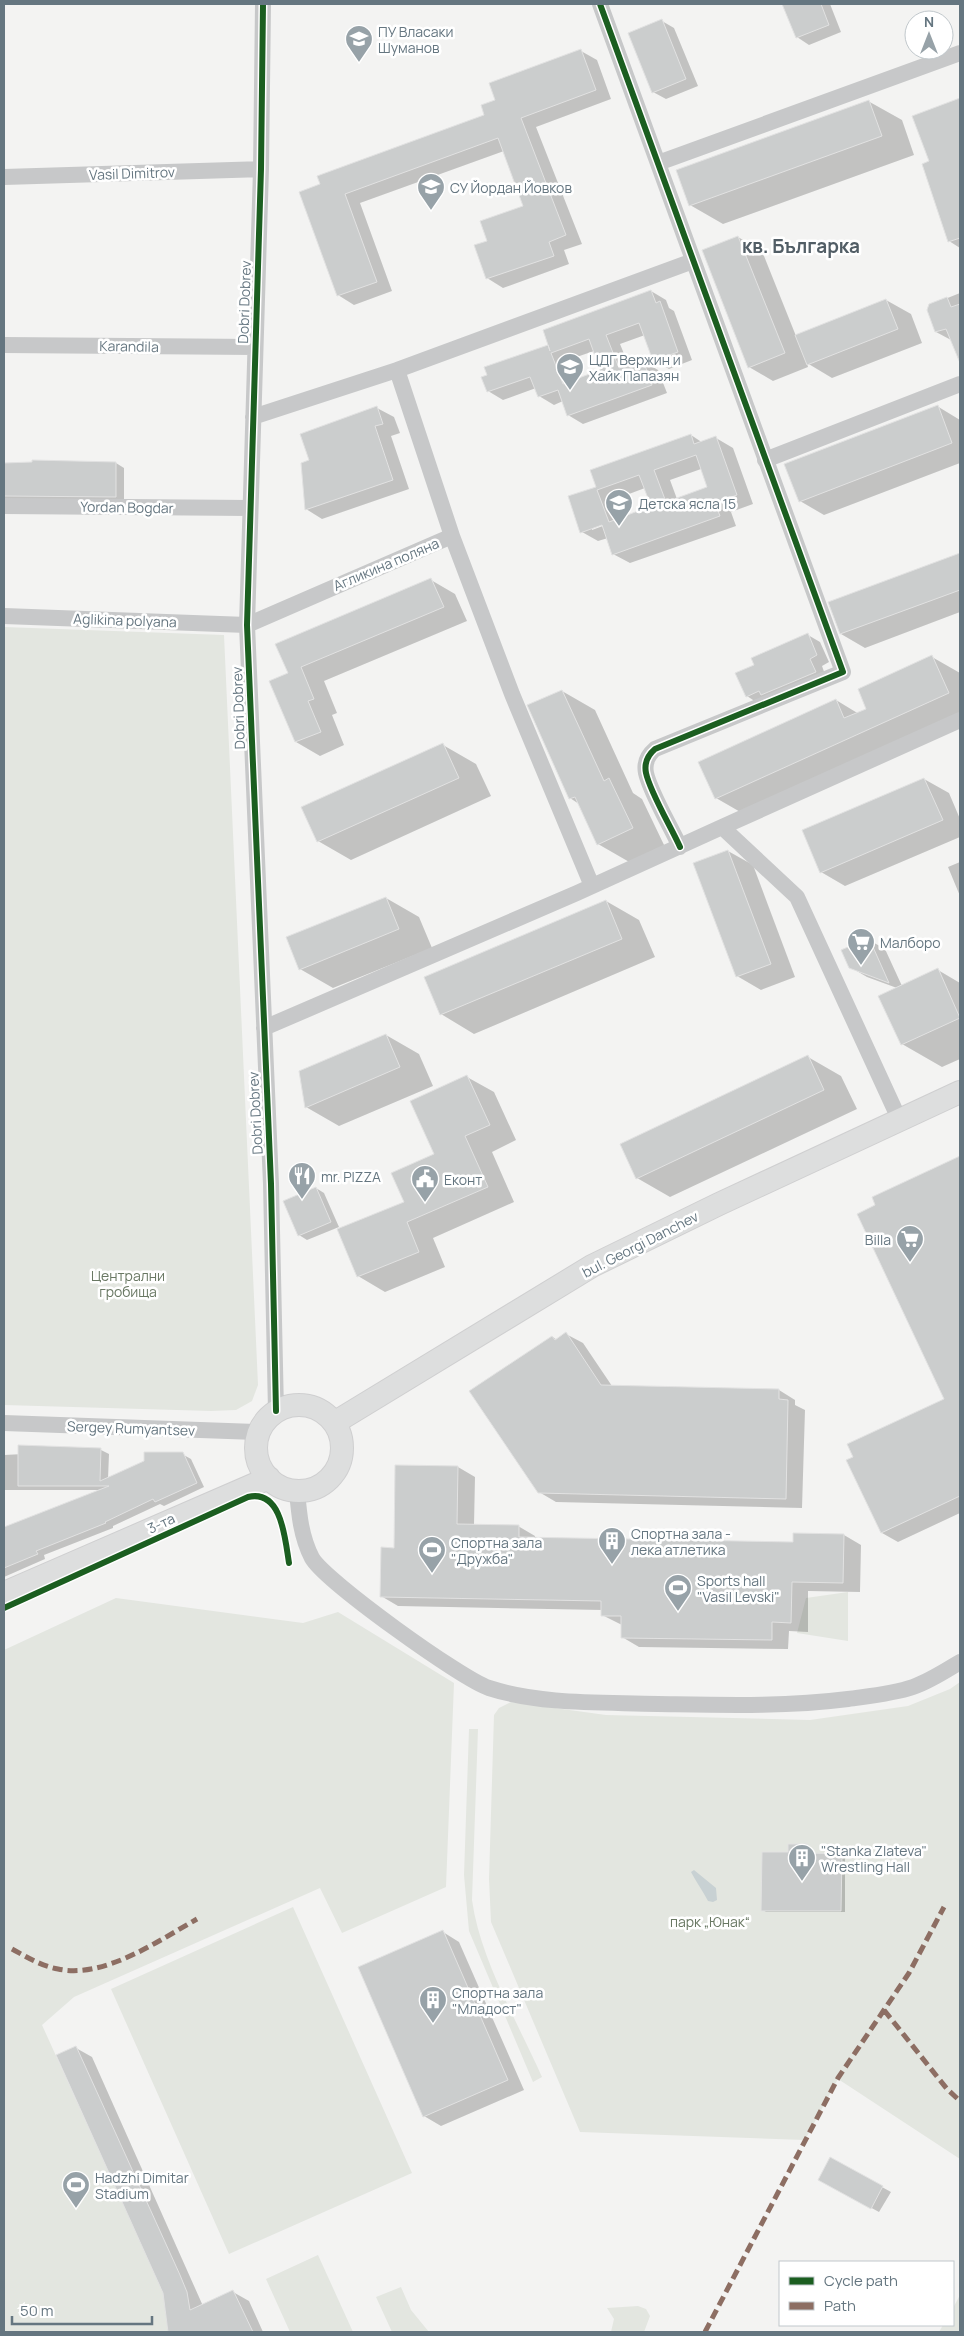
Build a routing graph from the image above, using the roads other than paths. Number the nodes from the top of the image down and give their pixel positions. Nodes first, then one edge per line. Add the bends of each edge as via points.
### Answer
1 (263, 4) edge
2 (600, 4) edge
3 (960, 53) edge
4 (658, 163) junction
5 (261, 170) junction
6 (4, 176) edge
7 (693, 261) junction
8 (4, 344) edge
9 (255, 347) junction
10 (398, 370) junction
11 (960, 384) edge
12 (253, 417) junction
13 (765, 460) junction
14 (4, 506) edge
15 (249, 508) junction
16 (452, 536) junction
17 (4, 616) edge
18 (247, 625) junction
19 (960, 720) edge
20 (722, 827) junction
21 (680, 847) junction
22 (592, 886) junction
23 (264, 1028) junction
24 (960, 1092) edge
25 (900, 1121) junction
26 (276, 1411) junction
27 (4, 1423) edge
28 (334, 1424) junction
29 (259, 1432) junction
30 (269, 1478) junction
31 (296, 1491) junction
32 (4, 1593) edge
33 (960, 1662) edge

1 - 5 street, Dobri Dobrev
2 - 4 street
3 - 4 street
4 - 7 street
5 - 6 street, Vasil Dimitrov
5 - 9 street, Dobri Dobrev
7 - 10 street
7 - 13 street
8 - 9 street, Karandila
9 - 12 street, Dobri Dobrev
10 - 12 street
10 - 16 street
11 - 13 street
12 - 15 street, Dobri Dobrev
13 - 21 street via 843,672 650,753 646,772
14 - 15 street, Yordan Bogdar
15 - 18 street, Dobri Dobrev
16 - 18 street, Агликина поляна
16 - 22 street, Агликина поляна via 512,694
17 - 18 street, Aglikina polyana
18 - 23 street, Dobri Dobrev
19 - 20 street
20 - 21 street
20 - 25 street via 798,896
21 - 22 street
22 - 23 street
23 - 26 street, Dobri Dobrev
24 - 25 main road, bul. Georgi Danchev
25 - 28 main road, bul. Georgi Danchev via 592,1266
26 - 28 main road via 295,1405 308,1406 320,1410
26 - 29 main road
27 - 29 street, Sergey Rumyantsev
28 - 31 main road via 342,1442 336,1468 316,1487
29 - 30 main road via 258,1460
30 - 31 main road via 278,1486
30 - 32 main road
31 - 33 street via 303,1535 313,1560 322,1570 344,1590 464,1677 500,1691 599,1702 746,1706 804,1704 912,1688

